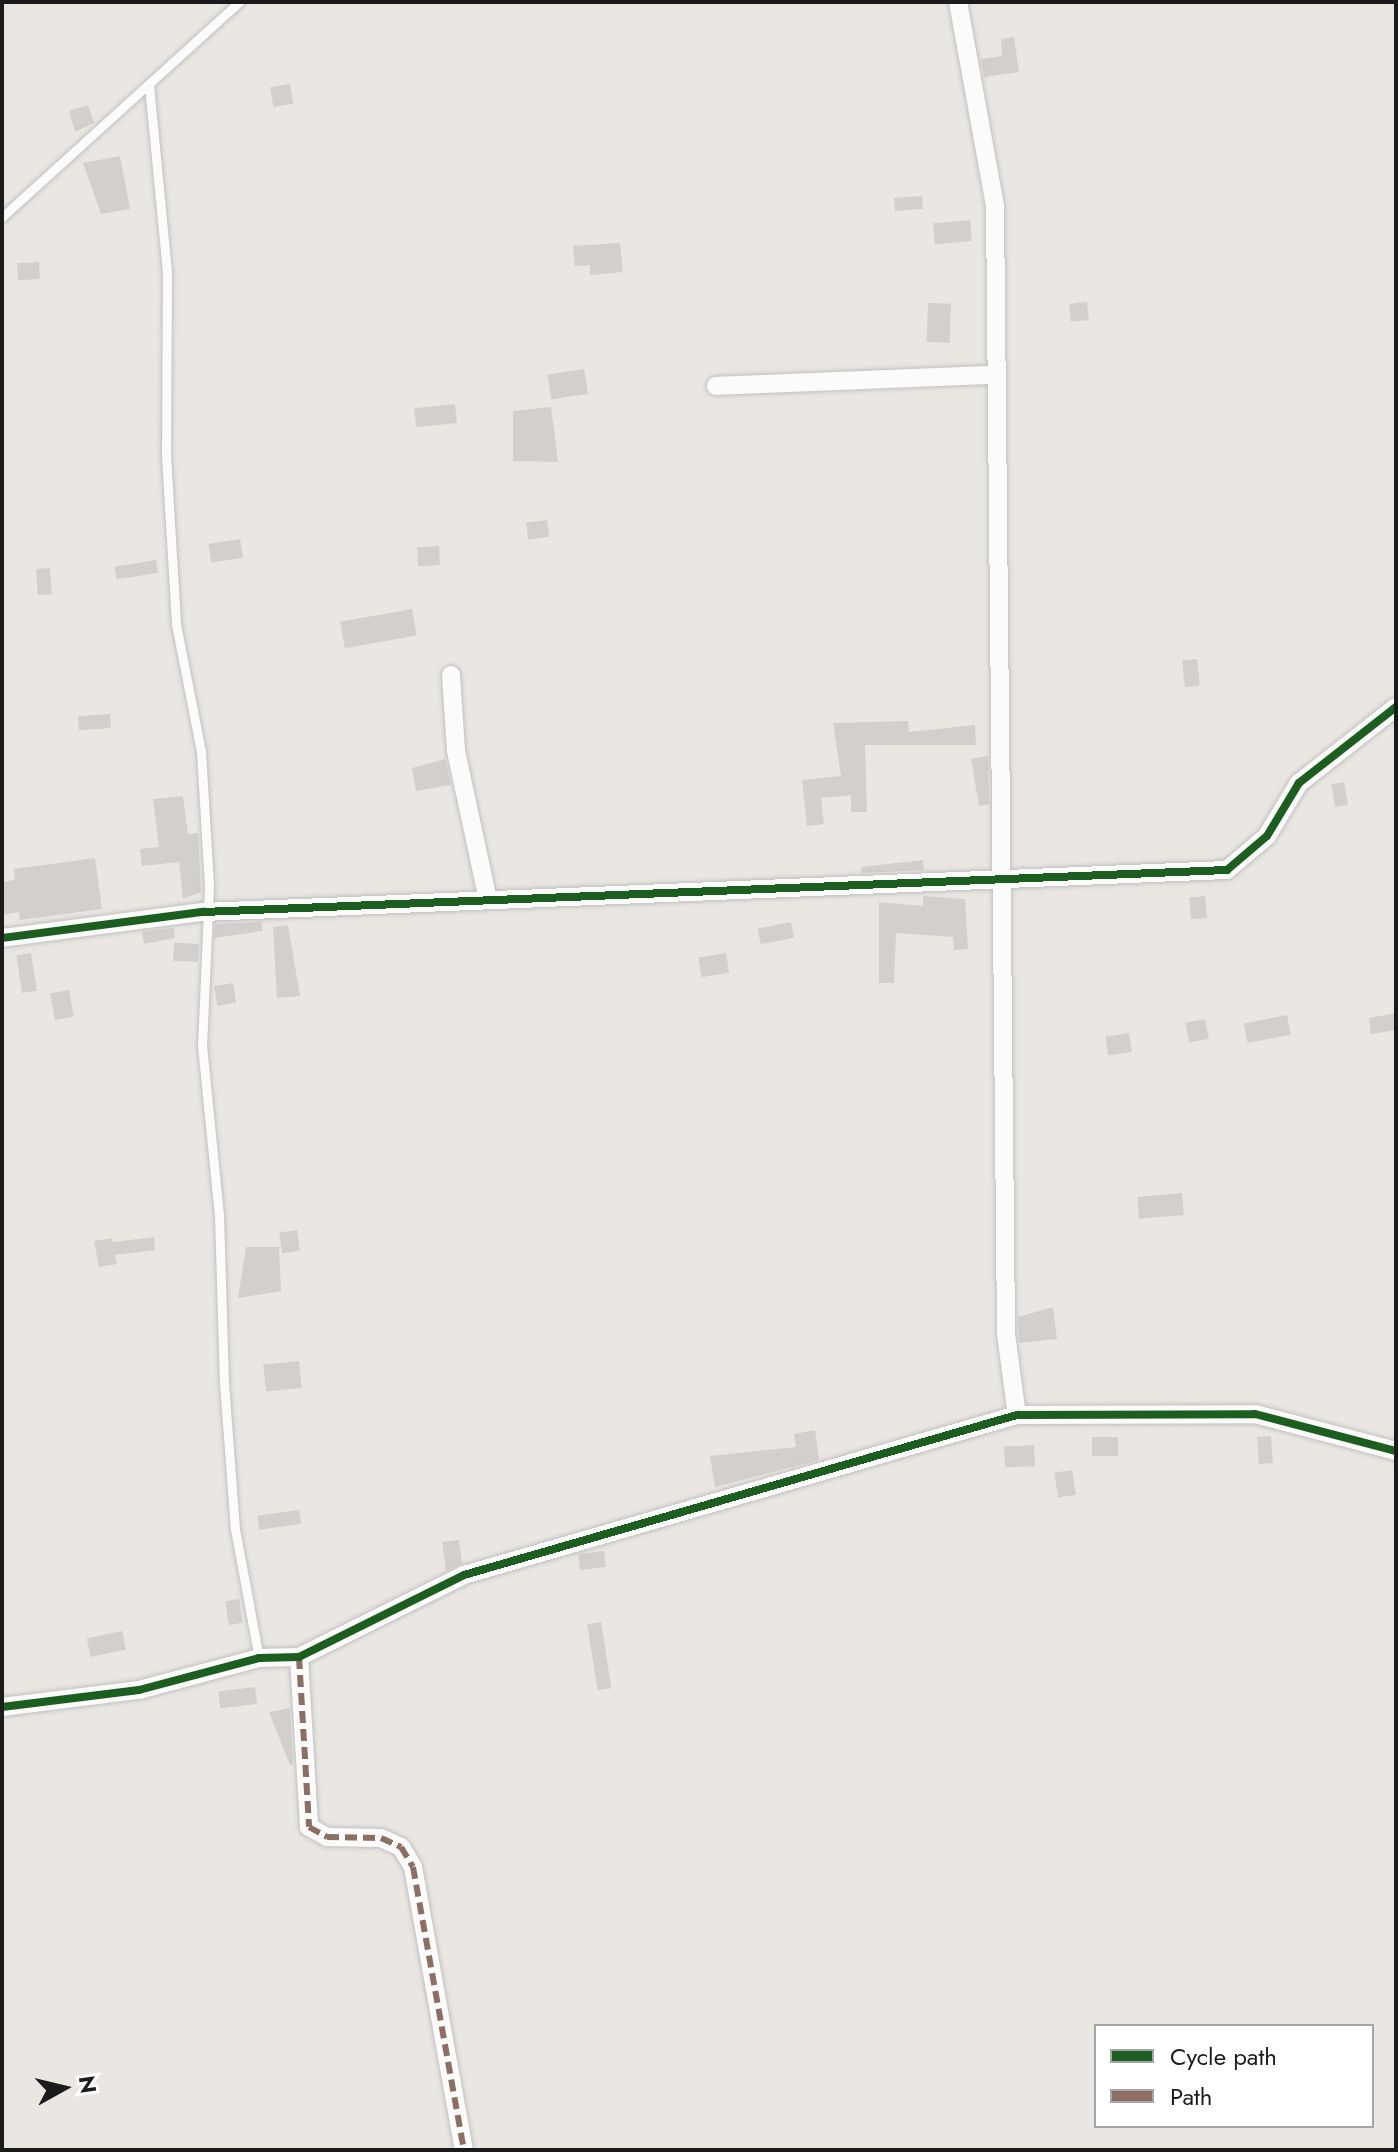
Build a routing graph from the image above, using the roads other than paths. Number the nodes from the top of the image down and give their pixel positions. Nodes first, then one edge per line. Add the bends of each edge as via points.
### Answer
1 (239, 2) edge
2 (958, 2) edge
3 (149, 85) junction
4 (2, 217) edge
5 (991, 375) junction
6 (716, 386) dead end
7 (451, 675) dead end
8 (1396, 707) edge
9 (1006, 880) junction
10 (488, 900) junction
11 (203, 912) junction
12 (2, 938) edge
13 (1017, 1415) junction
14 (1396, 1451) edge
15 (299, 1657) junction
16 (259, 1658) junction
17 (2, 1707) edge
18 (464, 2150) edge

1 - 3 lane
2 - 5 street via 995,206
3 - 4 lane
3 - 11 lane via 167,271 166,455 176,624 201,751 209,887
5 - 6 street
5 - 9 street
7 - 10 street via 456,751
8 - 9 street via 1299,783 1267,836 1227,870
9 - 10 street
9 - 13 street via 1006,1334
10 - 11 street
11 - 12 street
11 - 16 lane via 202,1045 235,1529
13 - 14 street via 1255,1414
13 - 15 street via 464,1575
15 - 16 street
15 - 18 street via 309,1827 327,1837 381,1838 401,1847 413,1867
16 - 17 street via 139,1690

